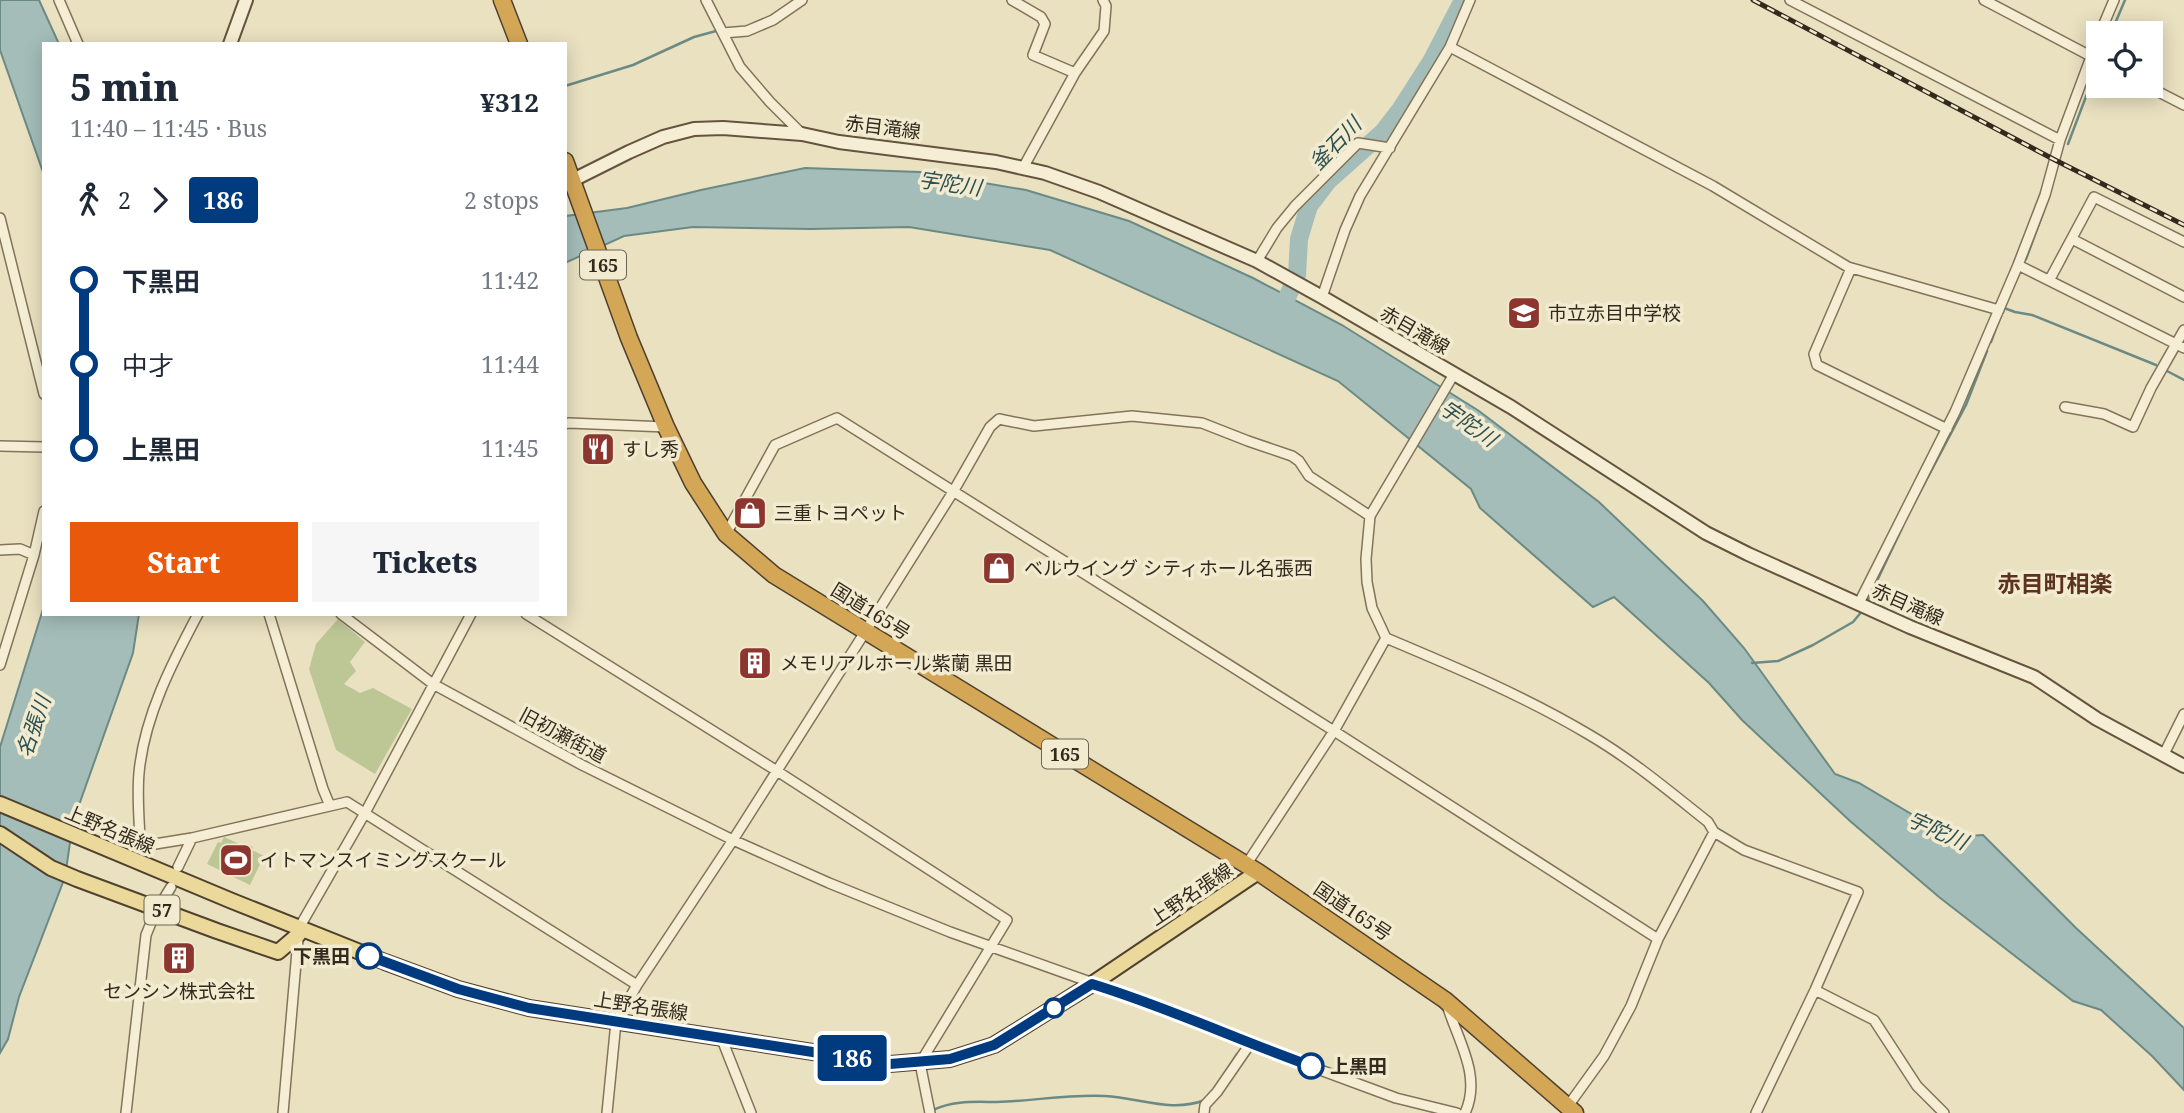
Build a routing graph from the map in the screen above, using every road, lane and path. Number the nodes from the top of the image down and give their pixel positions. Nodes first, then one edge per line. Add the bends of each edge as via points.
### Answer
1 (59, 0) edge
2 (246, 0) edge
3 (502, 0) edge
4 (706, 0) edge
5 (802, 0) edge
6 (1012, 0) edge
7 (1103, 0) edge
8 (1470, 0) edge
9 (1790, 0) edge
10 (1984, 0) edge
11 (2115, 0) edge
12 (2105, 21) edge
13 (723, 33) junction
14 (77, 42) edge
15 (231, 42) edge
16 (518, 42) edge
17 (1450, 47) junction
18 (2086, 54) edge
19 (1075, 73) junction
20 (2086, 80) edge
21 (2163, 94) edge
22 (2184, 105) edge
23 (802, 134) junction
24 (2060, 140) junction
25 (1390, 148) junction
26 (1023, 168) junction
27 (572, 184) edge
28 (0, 218) edge
29 (2072, 239) junction
30 (2184, 242) edge
31 (1257, 261) junction
32 (2018, 265) junction
33 (1851, 268) junction
34 (2050, 279) junction
35 (1322, 297) junction
36 (2184, 297) edge
37 (1999, 310) junction
38 (2184, 330) edge
39 (2180, 346) edge
40 (1452, 377) junction
41 (42, 386) edge
42 (2065, 407) dead end
43 (567, 426) edge
44 (666, 427) junction
45 (1947, 429) junction
46 (0, 446) edge
47 (42, 447) edge
48 (953, 492) junction
49 (1370, 516) junction
50 (42, 520) edge
51 (726, 534) junction
52 (0, 550) edge
53 (34, 555) junction
54 (1864, 606) junction
55 (197, 616) edge
56 (270, 616) edge
57 (344, 616) edge
58 (470, 616) edge
59 (529, 616) edge
60 (864, 632) junction
61 (1386, 638) junction
62 (0, 664) edge
63 (433, 684) junction
64 (2184, 714) edge
65 (1334, 731) junction
66 (2164, 754) junction
67 (2184, 766) edge
68 (776, 771) junction
69 (0, 804) edge
70 (330, 806) junction
71 (365, 813) junction
72 (1714, 832) junction
73 (0, 834) edge
74 (192, 838) junction
75 (733, 840) junction
76 (178, 867) dead end
77 (1252, 868) junction
78 (171, 887) dead end
79 (158, 909) junction
80 (299, 931) junction
81 (1658, 939) junction
82 (991, 947) junction
83 (1092, 984) junction
84 (637, 985) junction
85 (1815, 990) junction
86 (1445, 1000) junction
87 (616, 1022) junction
88 (721, 1037) junction
89 (1250, 1044) junction
90 (920, 1063) junction
91 (930, 1110) edge
92 (1571, 1110) edge
93 (126, 1113) edge
94 (283, 1113) edge
95 (607, 1113) edge
96 (751, 1113) edge
97 (1204, 1113) edge
98 (1457, 1113) edge
99 (1465, 1113) edge
100 (1756, 1113) edge
101 (1944, 1113) edge

1 - 14 street
2 - 15 main road
3 - 16 highway
4 - 13 street
5 - 13 street via 747,31
6 - 19 street via 1045,24 1033,55
7 - 19 street via 1104,31
8 - 17 street
9 - 24 street
10 - 18 street
11 - 12 street
13 - 23 street via 740,67
17 - 25 street
17 - 33 street via 1713,186
19 - 26 street
20 - 24 street
21 - 22 street
23 - 26 main road, 赤目滝線
23 - 27 main road, 赤目滝線 via 694,129 663,137
24 - 32 street
25 - 31 street via 1357,143 1294,206
25 - 35 street via 1360,196
26 - 31 main road, 赤目滝線 via 1099,192
27 - 44 highway, 国道165号 / 165
28 - 41 street
29 - 30 street via 2094,197
29 - 34 street
29 - 36 street
31 - 35 main road, 赤目滝線
32 - 34 street
32 - 37 street
33 - 37 street
33 - 45 street via 1814,360
34 - 39 street
35 - 40 main road, 赤目滝線
37 - 45 street
38 - 39 street
39 - 42 street via 2151,388 2133,427 2105,414
40 - 49 street
40 - 54 main road, 赤目滝線 via 1511,407 1706,533
43 - 44 street
44 - 51 highway, 国道165号 / 165 via 693,483
45 - 54 street
46 - 47 street
48 - 49 street via 999,419 1034,426 1132,416 1202,423 1292,456 1309,477
48 - 51 street via 837,418 775,445
48 - 60 street
48 - 65 street
49 - 61 street via 1367,582 1372,608
50 - 53 street
51 - 60 highway, 国道165号 / 165 via 774,575
52 - 53 street
53 - 62 street
54 - 66 main road, 赤目滝線 via 2034,677 2097,719
55 - 74 street via 159,696 139,772 140,839 155,844
56 - 70 street
57 - 63 street, 旧初瀬街道
58 - 63 street
59 - 68 street
60 - 68 street
60 - 77 highway, 国道165号 / 165
61 - 65 street
61 - 72 street via 1473,675 1588,734 1634,763 1708,822
63 - 71 street
63 - 75 street, 旧初瀬街道
64 - 66 street
65 - 77 street
65 - 81 street
66 - 67 main road, 赤目滝線
68 - 75 street
68 - 82 street via 1006,920
69 - 80 main road, 上野名張線 / 57
70 - 71 street via 347,802
70 - 74 street
71 - 80 street
71 - 84 street
72 - 81 street
72 - 85 street via 1744,850 1858,892
73 - 79 main road, 57 via 51,868
74 - 76 street
75 - 82 street, 旧初瀬街道
75 - 84 street
77 - 83 main road, 上野名張線 / 57
77 - 86 highway, 国道165号 / 165
78 - 79 street
79 - 80 main road, 57 via 278,952
79 - 93 street via 146,935
80 - 87 main road, 上野名張線 / 57 via 458,989 529,1008
80 - 94 street
81 - 92 street via 1631,1006
82 - 83 street, 旧初瀬街道
82 - 90 street
83 - 89 street, 旧初瀬街道
83 - 90 main road, 上野名張線 / 57 via 994,1045
84 - 87 street
85 - 100 street
85 - 101 street via 1874,1020 1917,1086
86 - 92 highway, 国道165号 / 165
86 - 99 street via 1469,1064 1471,1099
87 - 88 main road, 上野名張線 / 57
87 - 95 street
88 - 90 main road, 上野名張線 / 57 via 890,1064
88 - 96 street
89 - 97 street via 1205,1105
89 - 98 street, 旧初瀬街道 via 1396,1098
90 - 91 street

